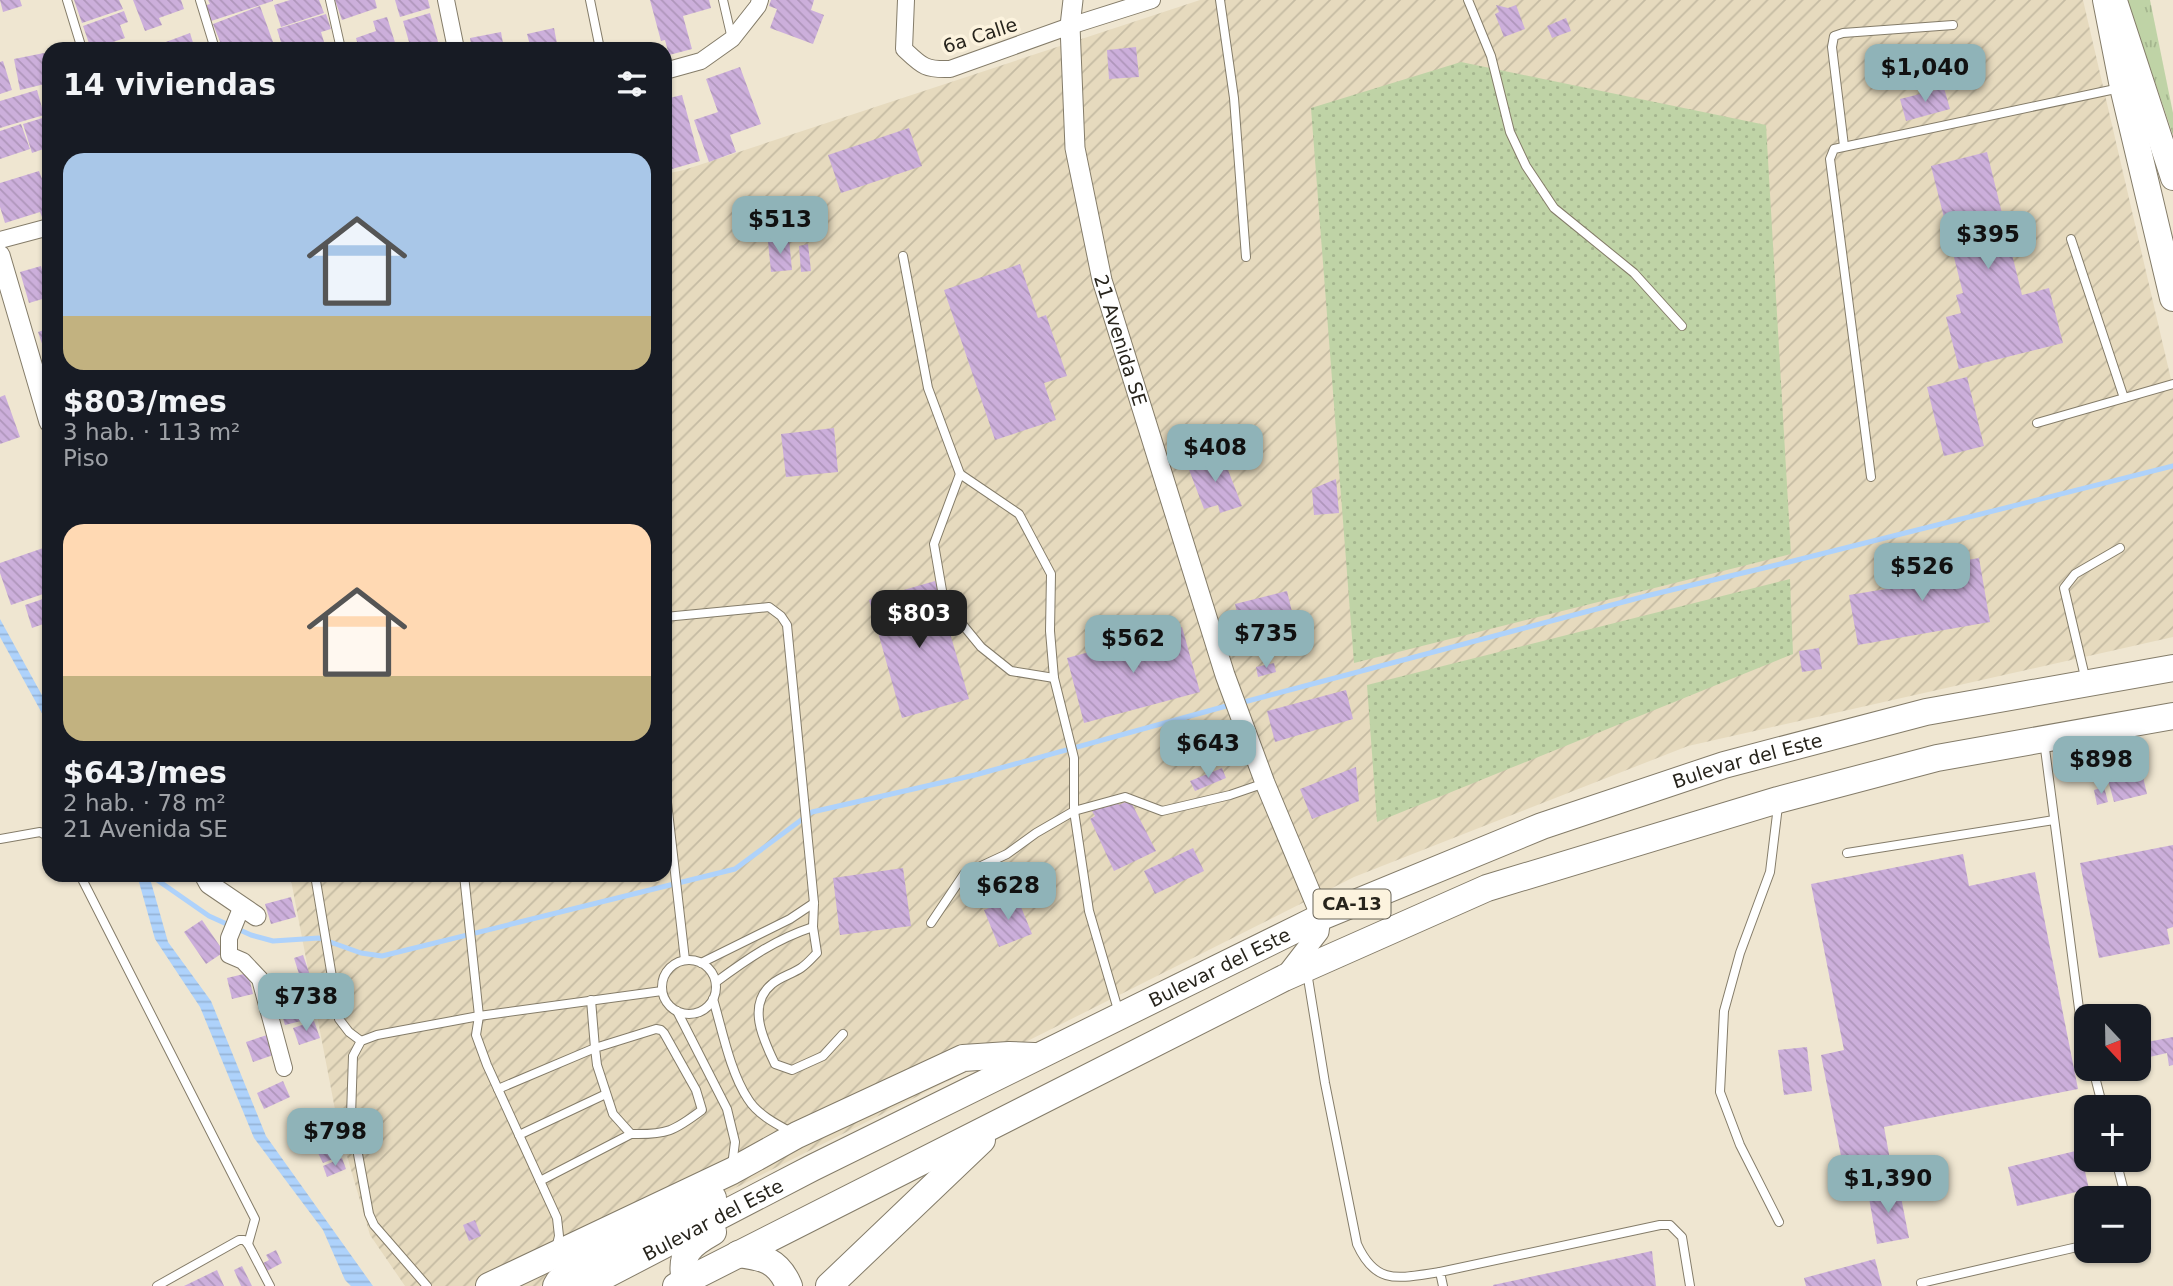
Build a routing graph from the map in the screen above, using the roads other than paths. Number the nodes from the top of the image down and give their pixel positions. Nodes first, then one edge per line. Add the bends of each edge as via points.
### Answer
1 (67, 0) edge
2 (200, 0) edge
3 (330, 0) edge
4 (446, 0) edge
5 (590, 0) edge
6 (723, 0) edge
7 (760, 0) edge
8 (906, 0) edge
9 (1073, 0) edge
10 (1153, 0) edge
11 (1220, 0) edge
12 (1468, 0) edge
13 (2106, 0) edge
14 (2114, 0) edge
15 (1953, 25) dead end
16 (1070, 26) junction
17 (732, 40) junction
18 (80, 42) edge
19 (213, 42) edge
20 (339, 42) edge
21 (455, 42) edge
22 (599, 42) edge
23 (672, 69) edge
24 (2123, 88) junction
25 (1844, 146) junction
26 (2173, 178) edge
27 (42, 229) edge
28 (2071, 239) dead end
29 (0, 240) edge
30 (0, 255) edge
31 (903, 257) dead end
32 (1246, 257) dead end
33 (2173, 298) edge
34 (1682, 326) dead end
35 (2173, 384) edge
36 (42, 398) edge
37 (2124, 398) junction
38 (2037, 423) dead end
39 (960, 474) junction
40 (1871, 477) dead end
41 (2120, 548) dead end
42 (672, 616) edge
43 (2166, 667) edge
44 (1054, 678) junction
45 (2087, 682) junction
46 (2173, 716) edge
47 (2044, 738) junction
48 (1265, 783) junction
49 (1778, 800) junction
50 (1074, 811) junction
51 (2054, 820) junction
52 (42, 833) edge
53 (0, 839) edge
54 (672, 846) edge
55 (1847, 853) dead end
56 (84, 882) edge
57 (208, 882) edge
58 (316, 882) edge
59 (465, 882) edge
60 (814, 903) junction
61 (245, 913) joint
62 (1321, 917) junction
63 (931, 923) dead end
64 (813, 927) junction
65 (685, 960) junction
66 (701, 963) junction
67 (1295, 973) junction
68 (716, 982) junction
69 (662, 991) junction
70 (713, 999) junction
71 (591, 1000) junction
72 (2078, 1004) edge
73 (677, 1011) junction
74 (479, 1016) junction
75 (1119, 1016) junction
76 (843, 1034) dead end
77 (361, 1041) junction
78 (595, 1048) junction
79 (1040, 1056) junction
80 (284, 1068) dead end
81 (498, 1089) junction
82 (606, 1094) junction
83 (1001, 1121) junction
84 (890, 1130) junction
85 (631, 1134) junction
86 (519, 1135) junction
87 (797, 1135) junction
88 (732, 1171) junction
89 (540, 1181) junction
90 (1779, 1222) dead end
91 (248, 1244) junction
92 (2074, 1248) edge
93 (555, 1253) junction
94 (738, 1254) junction
95 (1440, 1272) junction
96 (1921, 1283) dead end
97 (681, 1284) edge
98 (268, 1285) edge
99 (157, 1286) edge
100 (427, 1286) edge
101 (489, 1286) edge
102 (556, 1286) edge
103 (585, 1286) edge
104 (789, 1286) edge
105 (829, 1286) edge
106 (1443, 1286) edge
107 (1690, 1286) edge

1 - 18 lane
2 - 19 lane
3 - 20 lane
4 - 21 street
5 - 22 lane
6 - 17 lane
7 - 17 street
8 - 16 street, 6a Calle via 904,49 932,69 950,69
9 - 16 street, 21 Avenida SE
10 - 16 street, 6a Calle
11 - 32 lane via 1234,98
12 - 34 lane via 1491,56 1510,132 1526,166 1554,208 1634,273
13 - 24 highway
14 - 26 main road
15 - 25 lane via 1834,36
16 - 48 street, 21 Avenida SE via 1074,148 1102,280 1225,675
17 - 23 street via 701,61
24 - 25 lane
24 - 33 highway
25 - 40 lane via 1834,149 1830,159
27 - 29 street
28 - 37 lane
30 - 36 street
31 - 39 lane via 928,388
35 - 37 lane
37 - 38 lane
39 - 44 lane via 1019,514 1051,574
39 - 44 lane via 934,544 944,602 981,647 1011,671
41 - 45 lane via 2075,574 2064,588
42 - 60 lane via 769,607 787,625
43 - 45 highway, Bulevar del Este / CA-13
44 - 50 lane via 1074,758
45 - 62 highway, Bulevar del Este / CA-13 via 1926,712 1724,765 1542,826
46 - 47 highway, Bulevar del Este / CA-13
47 - 49 highway, Bulevar del Este / CA-13 via 1937,758
47 - 51 lane
48 - 50 lane via 1162,811 1125,797
48 - 62 street, 21 Avenida SE
49 - 67 highway, Bulevar del Este / CA-13 via 1487,888
49 - 90 lane via 1770,872 1724,1011 1720,1092 1740,1145
50 - 63 lane via 1007,854 964,873
50 - 75 lane via 1089,911
51 - 55 lane
51 - 72 lane
52 - 53 lane
54 - 65 lane
56 - 91 lane via 255,1219
57 - 61 street
58 - 77 lane via 339,1019
59 - 74 lane
60 - 64 lane
60 - 66 lane
61 - 80 street via 229,938 229,955 243,961 260,979
62 - 67 street via 1319,932
62 - 75 highway, Bulevar del Este / CA-13
64 - 68 lane via 753,954
64 - 76 lane via 817,953 803,967 771,984 761,999 762,1038 775,1065 792,1070 823,1056
65 - 66 lane
65 - 69 lane via 670,968
66 - 68 lane
67 - 83 highway, Bulevar del Este / CA-13
67 - 95 lane via 1364,1262 1388,1279
68 - 70 lane
69 - 71 lane
69 - 73 lane
70 - 73 lane via 701,1011
70 - 87 lane via 731,1062 748,1100 772,1122
71 - 74 lane
71 - 78 lane
73 - 88 lane via 727,1110 735,1142
74 - 77 lane
74 - 81 lane via 476,1035
75 - 79 highway, Bulevar del Este / CA-13
77 - 100 lane via 353,1056 351,1116 369,1214
78 - 81 lane
78 - 82 lane
78 - 85 lane via 661,1030 696,1090 702,1110 677,1129 655,1135
79 - 84 highway, Bulevar del Este / CA-13
79 - 87 highway via 963,1058
81 - 86 lane
82 - 85 lane via 613,1114
82 - 86 lane
83 - 94 highway, Bulevar del Este / CA-13
83 - 105 highway
84 - 97 highway via 843,1164 689,1248
84 - 103 highway, Bulevar del Este / CA-13
85 - 89 lane
86 - 89 lane
87 - 88 highway
88 - 93 highway
88 - 102 highway via 712,1200
89 - 93 lane via 557,1218
91 - 98 lane
91 - 99 lane via 239,1240
92 - 96 lane
93 - 101 highway
94 - 97 highway, Bulevar del Este / CA-13
94 - 104 highway via 764,1257 784,1274
95 - 106 lane
95 - 107 lane via 1670,1225 1682,1237

